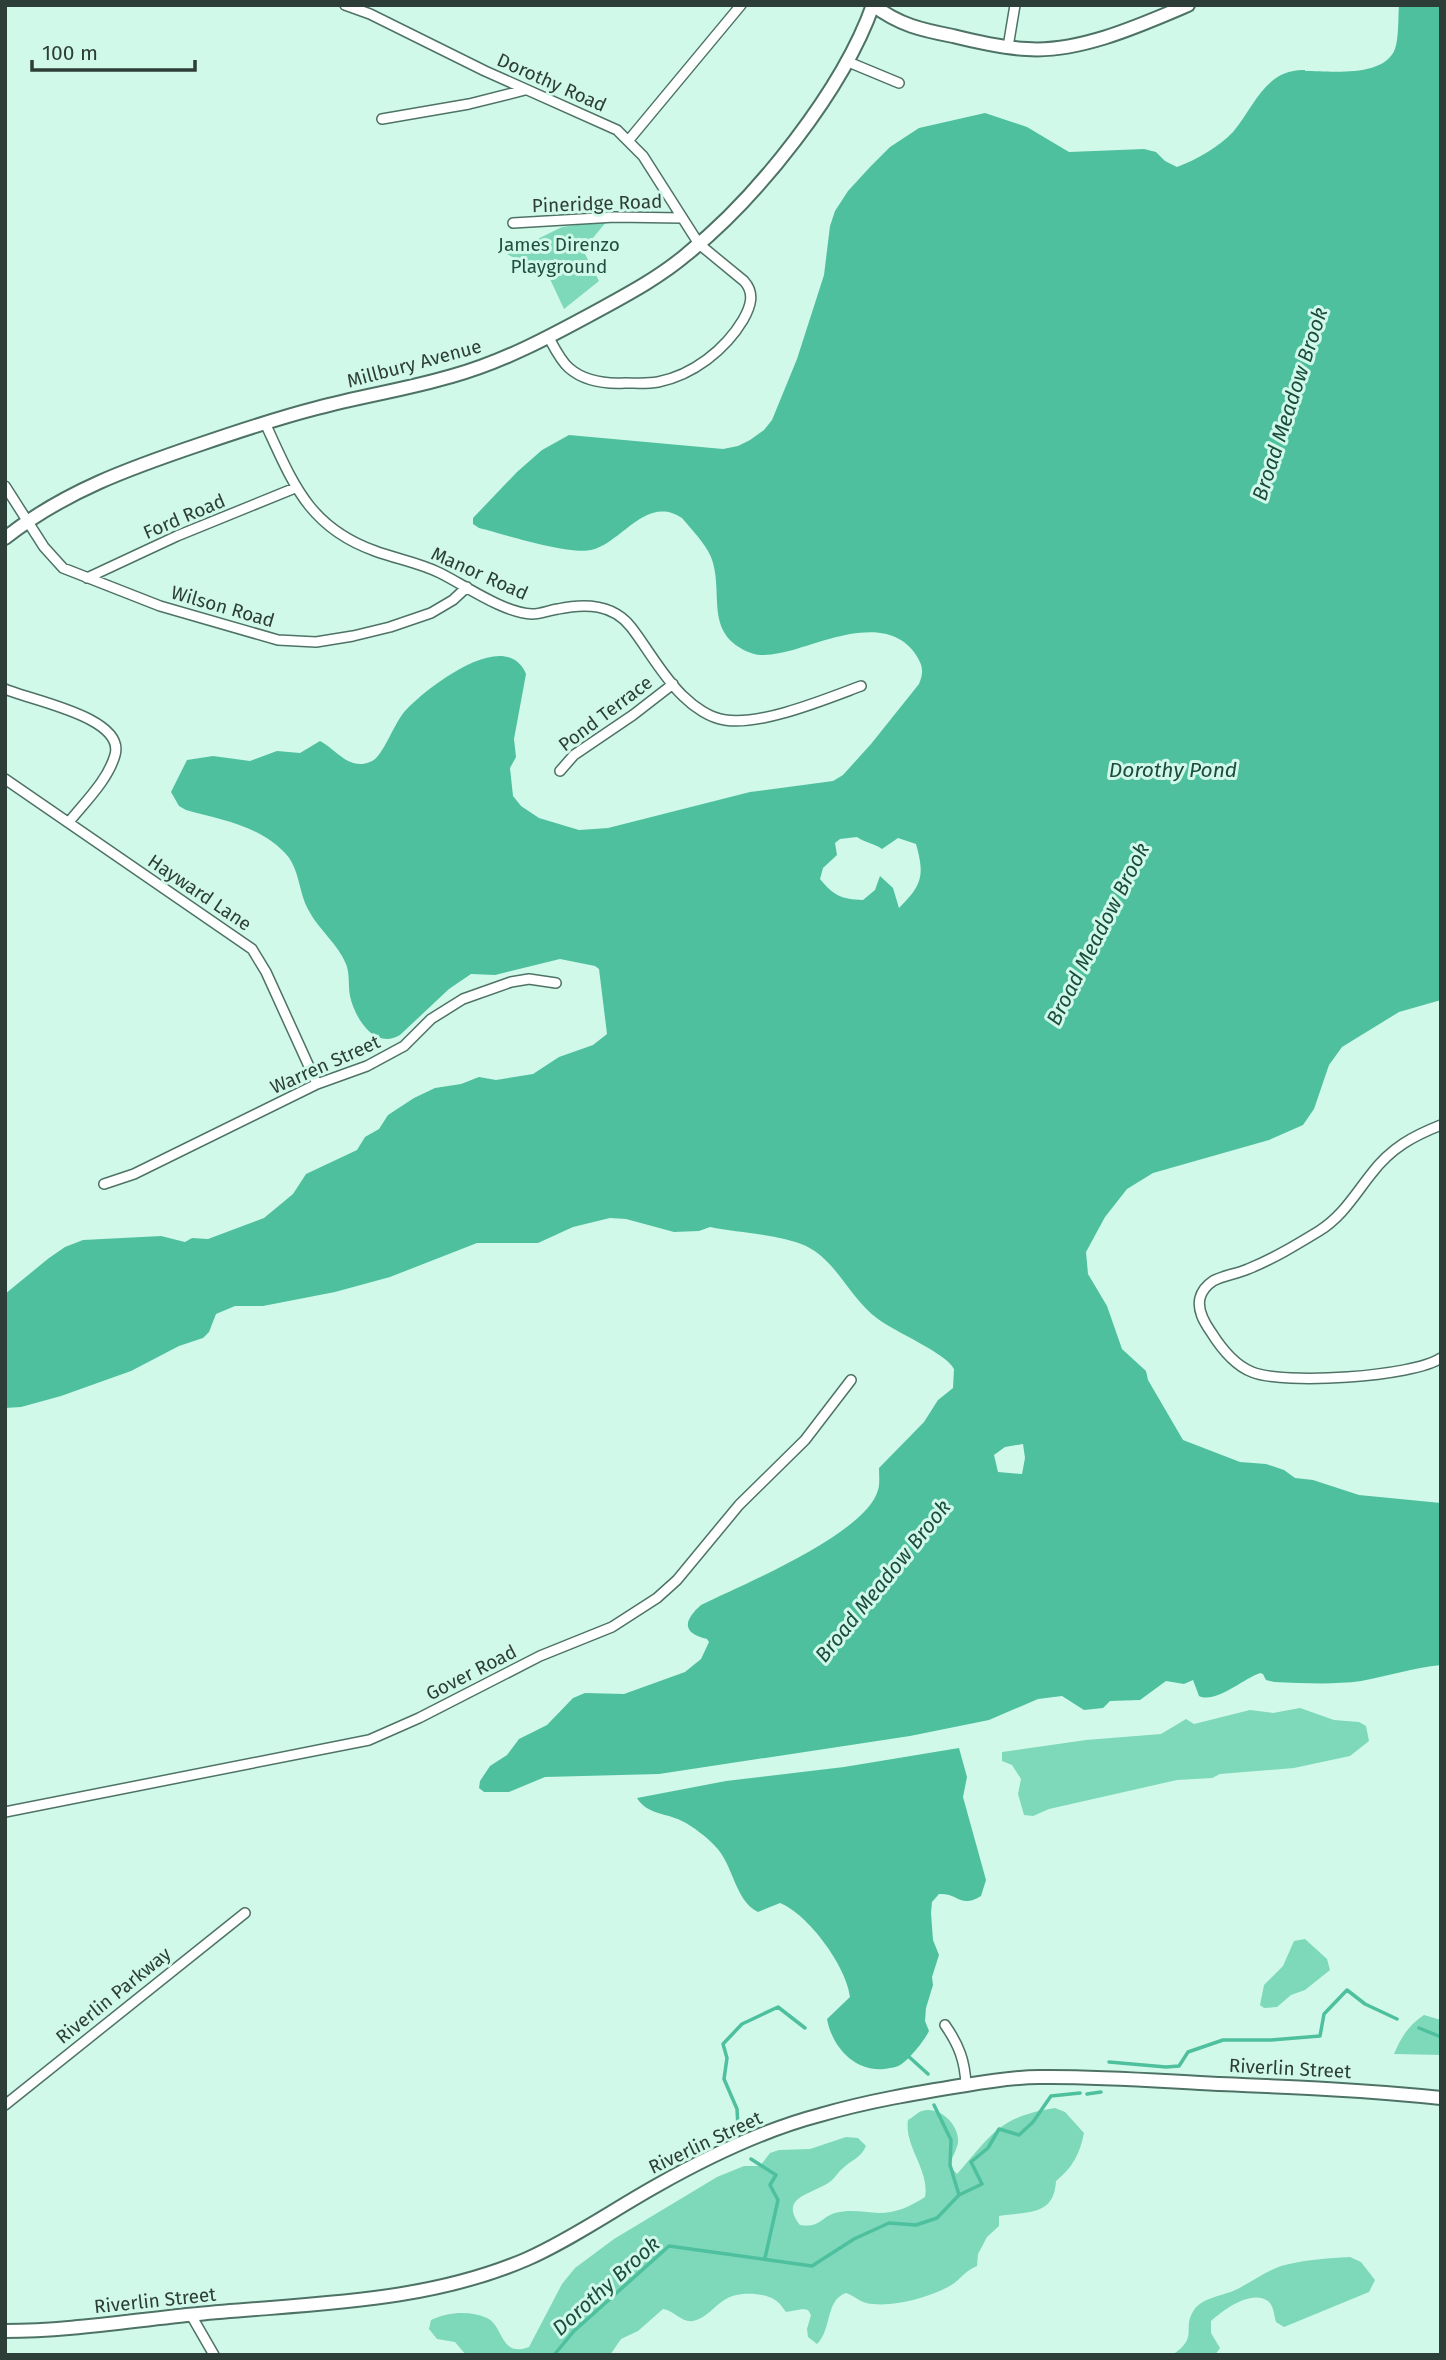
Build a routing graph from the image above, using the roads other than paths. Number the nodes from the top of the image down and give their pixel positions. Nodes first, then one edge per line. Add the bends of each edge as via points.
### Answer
1 (345, 5) edge
2 (741, 5) edge
3 (873, 5) edge
4 (1015, 5) edge
5 (1188, 5) edge
6 (1009, 47) junction
7 (846, 61) junction
8 (899, 83) dead end
9 (525, 90) junction
10 (382, 119) dead end
11 (628, 141) junction
12 (682, 218) junction
13 (513, 223) dead end
14 (699, 244) junction
15 (548, 337) junction
16 (265, 423) junction
17 (5, 486) edge
18 (295, 488) junction
19 (27, 521) junction
20 (5, 538) edge
21 (87, 578) junction
22 (467, 587) junction
23 (673, 684) junction
24 (861, 686) dead end
25 (5, 689) edge
26 (560, 771) dead end
27 (5, 779) edge
28 (69, 822) junction
29 (556, 983) dead end
30 (317, 1084) junction
31 (1441, 1125) edge
32 (104, 1184) dead end
33 (1441, 1358) edge
34 (851, 1380) dead end
35 (5, 1812) edge
36 (245, 1913) dead end
37 (945, 2025) dead end
38 (966, 2085) junction
39 (1441, 2098) edge
40 (5, 2105) edge
41 (191, 2315) junction
42 (5, 2331) edge
43 (214, 2355) edge

1 - 9 street, Dorothy Road
2 - 11 street
3 - 6 street via 891,19 925,30
3 - 7 street, Millbury Avenue
4 - 6 street
5 - 6 street via 1136,26 1056,48
7 - 8 street
7 - 14 street, Millbury Avenue via 820,107 781,156
9 - 10 street
9 - 11 street, Dorothy Road via 599,121
11 - 12 street, Dorothy Road via 643,156
12 - 13 street, Pineridge Road
12 - 14 street, Dorothy Road
14 - 15 street, Millbury Avenue via 639,288
14 - 15 street, Dorothy Road via 750,287 751,302 741,324 699,365 657,382 594,381 571,369
15 - 16 street, Millbury Avenue via 478,368
16 - 18 street, Manor Road
16 - 19 street, Millbury Avenue via 104,479
17 - 19 street, Wilson Road
18 - 21 street, Ford Road
18 - 22 street, Manor Road via 317,516 349,541 431,569
19 - 20 street, Millbury Avenue
19 - 21 street, Wilson Road via 54,560
21 - 22 street, Wilson Road via 226,626 302,643 353,636 431,613
22 - 23 street, Manor Road via 520,612 588,605 608,609 624,618
23 - 24 street, Manor Road via 699,709 739,721 782,713
23 - 26 street, Pond Terrace via 574,755
25 - 28 street via 81,715 105,728 114,741 116,754 104,778
27 - 28 street, Hayward Lane
28 - 30 street, Hayward Lane via 252,948
29 - 30 street, Warren Street via 511,982 463,999 431,1019 404,1046 367,1066
30 - 32 street, Warren Street via 134,1174
31 - 33 street via 1411,1137 1393,1151 1345,1210 1326,1226 1247,1270 1210,1284 1199,1305 1223,1349 1255,1374 1279,1378 1375,1374 1425,1367
34 - 35 street, Gover Road via 805,1440 740,1505 677,1580 612,1627 540,1656 369,1740
36 - 40 street, Riverlin Parkway
37 - 38 street via 957,2041
38 - 39 street, Riverlin Street via 1036,2077 1076,2078
38 - 41 street, Riverlin Street via 863,2103 761,2135 659,2184 557,2244 491,2272 406,2293 333,2304
41 - 42 street, Riverlin Street
41 - 43 street

